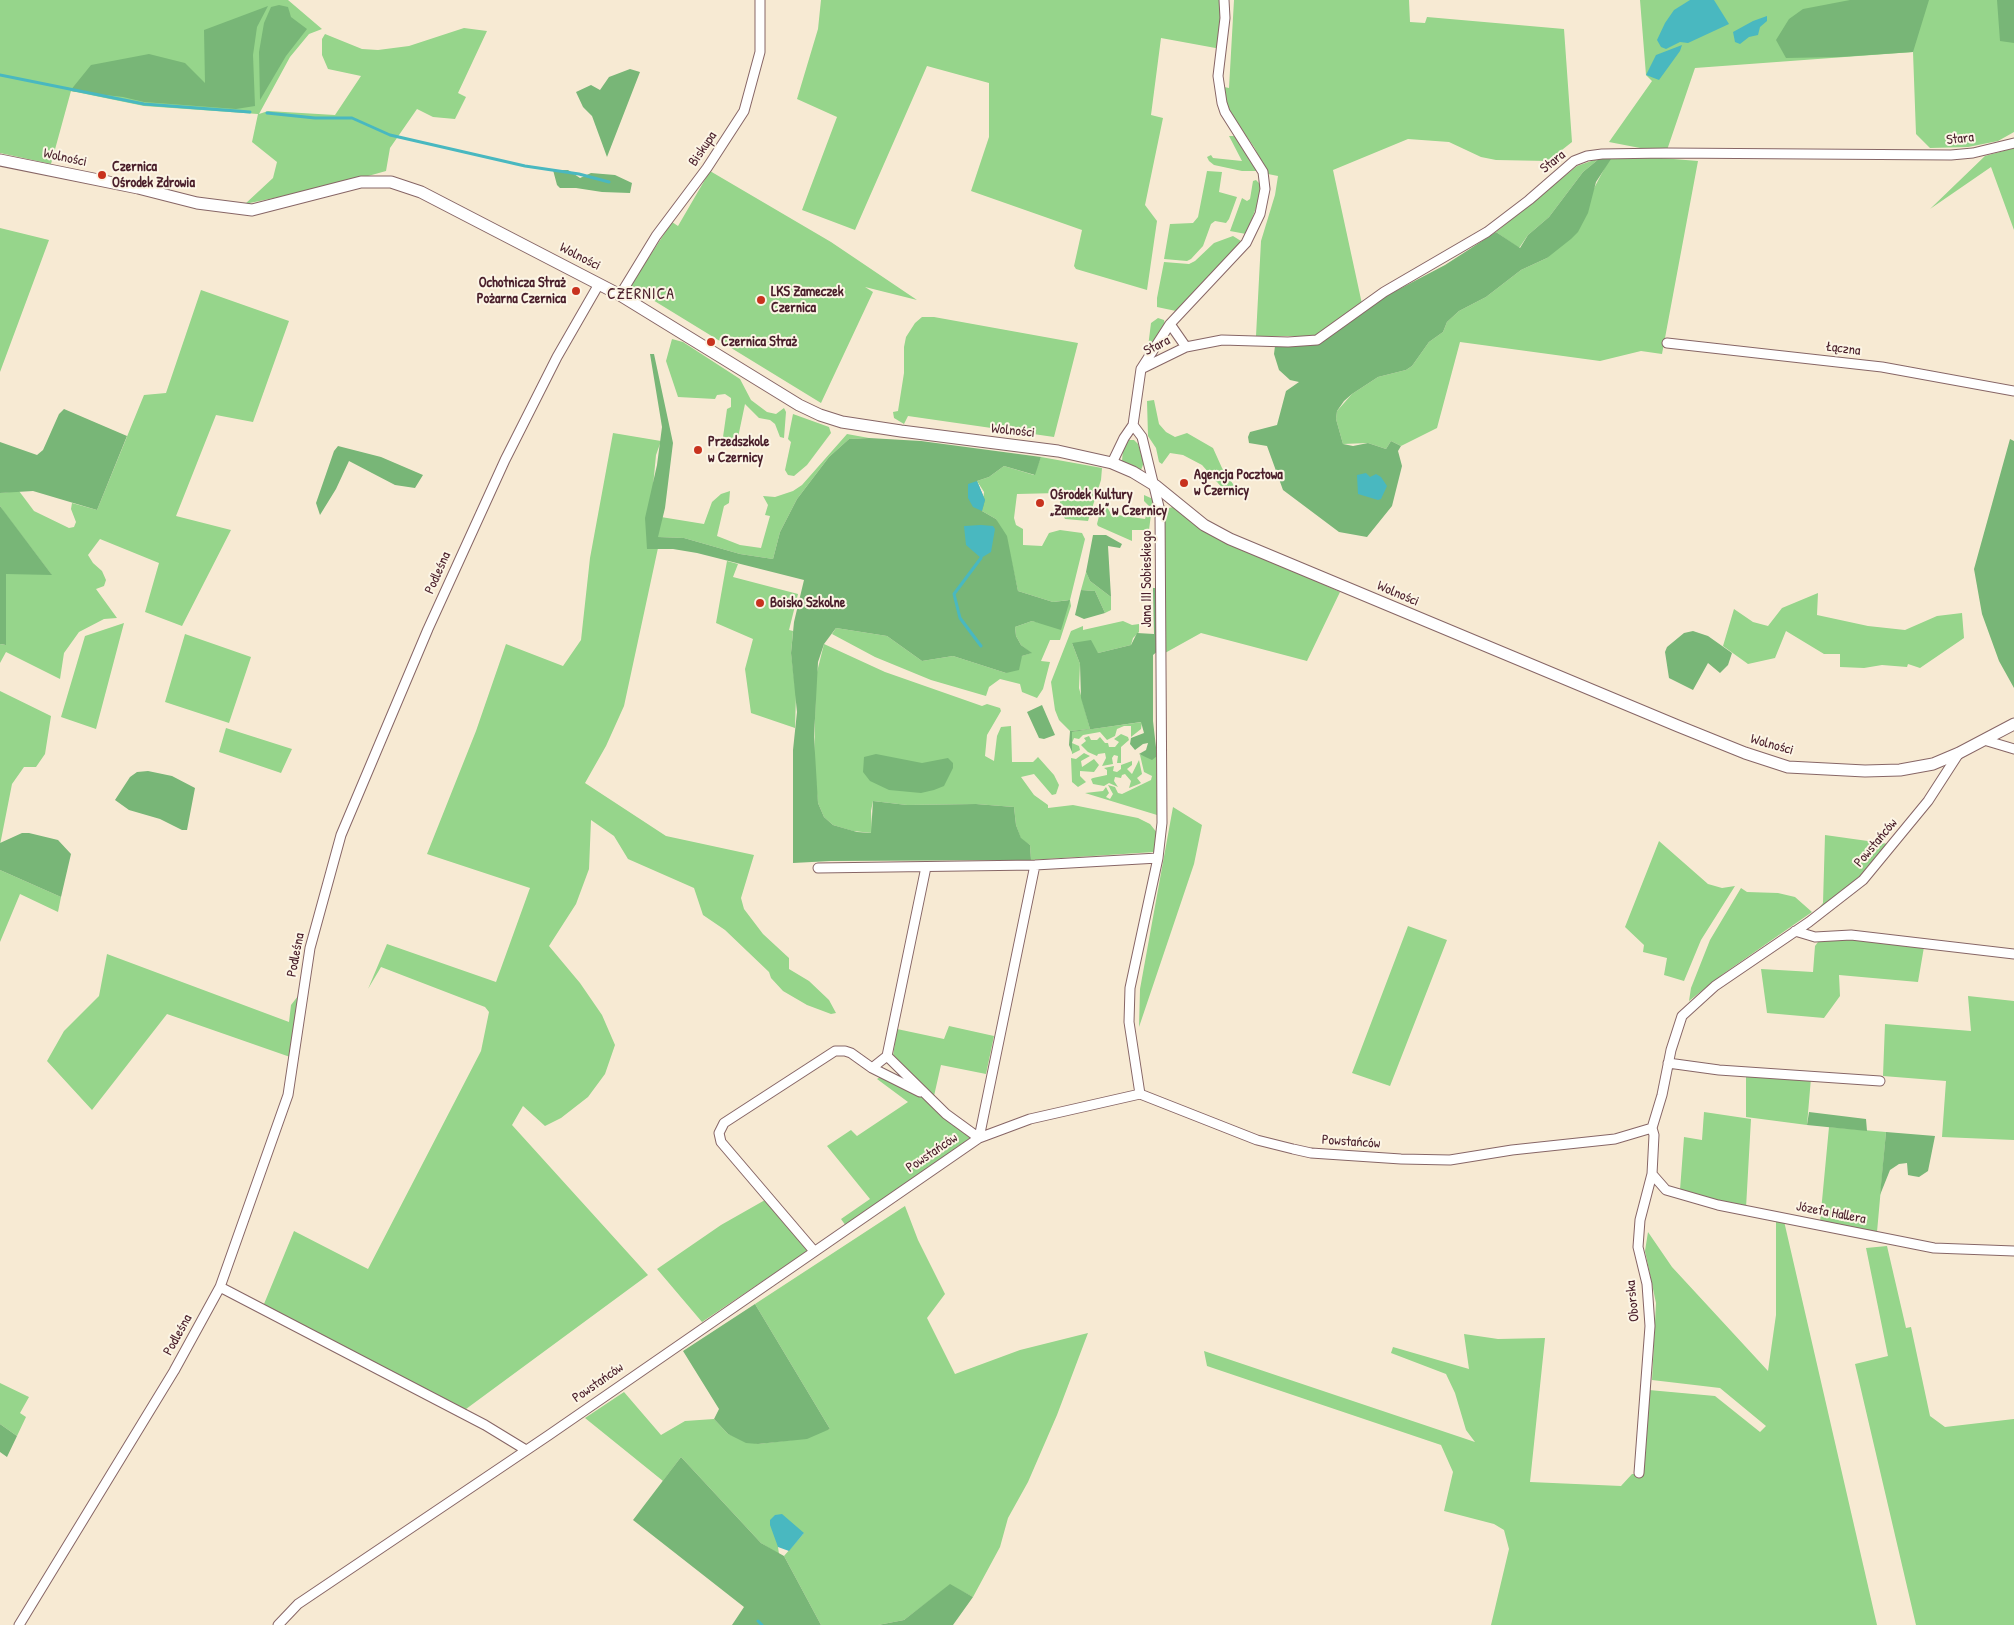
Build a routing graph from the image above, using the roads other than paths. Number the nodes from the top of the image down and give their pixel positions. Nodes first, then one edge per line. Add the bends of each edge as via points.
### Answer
1 (760, 0) edge
2 (1224, 0) edge
3 (2014, 143) edge
4 (0, 160) edge
5 (600, 284) junction
6 (620, 294) junction
7 (1170, 324) junction
8 (1667, 343) dead end
9 (1186, 347) junction
10 (1141, 369) junction
11 (2014, 391) edge
12 (1133, 425) junction
13 (1112, 463) junction
14 (1156, 486) junction
15 (2014, 724) edge
16 (1984, 740) junction
17 (2014, 749) edge
18 (1958, 754) junction
19 (1158, 858) junction
20 (1035, 865) junction
21 (926, 867) junction
22 (818, 868) dead end
23 (1809, 922) junction
24 (1795, 932) junction
25 (1815, 937) junction
26 (2014, 954) edge
27 (887, 1056) junction
28 (1668, 1063) junction
29 (872, 1068) junction
30 (1880, 1081) dead end
31 (926, 1094) junction
32 (1140, 1094) junction
33 (1652, 1128) junction
34 (979, 1138) junction
35 (1652, 1174) junction
36 (814, 1251) junction
37 (2014, 1251) edge
38 (220, 1287) junction
39 (526, 1450) junction
40 (1639, 1473) dead end
41 (19, 1625) edge
42 (278, 1625) edge

1 - 6 street, Biskupa via 760,52 744,111 707,168 656,236
2 - 7 street via 1218,76 1222,103 1263,172 1265,189 1260,214 1246,242
3 - 9 street, Stara via 1973,153 1943,155 1602,154 1574,160 1487,232 1384,292 1317,340 1222,340
4 - 5 street, Wolności via 197,203 252,210 361,182 391,182 421,192
5 - 6 street, Wolności
5 - 38 street, Podleśna via 557,357 505,460 341,835 310,948 288,1095
6 - 13 street, Wolności via 820,415 842,422 1058,451
7 - 9 street, Stara
7 - 10 street
8 - 11 street, Łączna via 1882,367
9 - 10 street, Stara
10 - 12 street
12 - 13 street
12 - 14 street, Jana III Sobieskiego via 1142,437
13 - 14 street, Wolności
14 - 18 street, Wolności via 1204,525 1230,539 1745,753 1788,767 1865,771 1908,769
14 - 19 street, Jana III Sobieskiego via 1160,511 1161,604 1162,823
15 - 16 street, Wolności
16 - 17 street
16 - 18 street, Wolności
18 - 23 street, Powstańców via 1928,801 1883,858 1863,880
19 - 20 street
19 - 32 street, Jana III Sobieskiego via 1130,988 1129,1022
20 - 21 street
20 - 34 street
21 - 22 street
21 - 27 street
23 - 24 street, Powstańców
23 - 25 street
24 - 25 street
24 - 28 street, Powstańców via 1715,986 1682,1016
25 - 26 street via 1851,935
27 - 29 street
27 - 31 street
28 - 30 street via 1719,1070
28 - 33 street, Powstańców
29 - 31 street
29 - 36 street via 845,1051 835,1051 724,1123 719,1133 721,1142
31 - 34 street via 946,1114
32 - 33 street, Powstańców via 1274,1145 1311,1153 1450,1160 1615,1139
32 - 34 street, Powstańców via 1030,1119
33 - 35 street, Oborska
34 - 36 street, Powstańców
35 - 37 street, Józefa Hallera via 1666,1190 1718,1205 1934,1248
35 - 40 street, Oborska via 1638,1247 1647,1284 1650,1326
36 - 39 street, Powstańców
38 - 39 street via 485,1425
38 - 41 street, Podleśna via 174,1371
39 - 42 street, Powstańców via 298,1604

